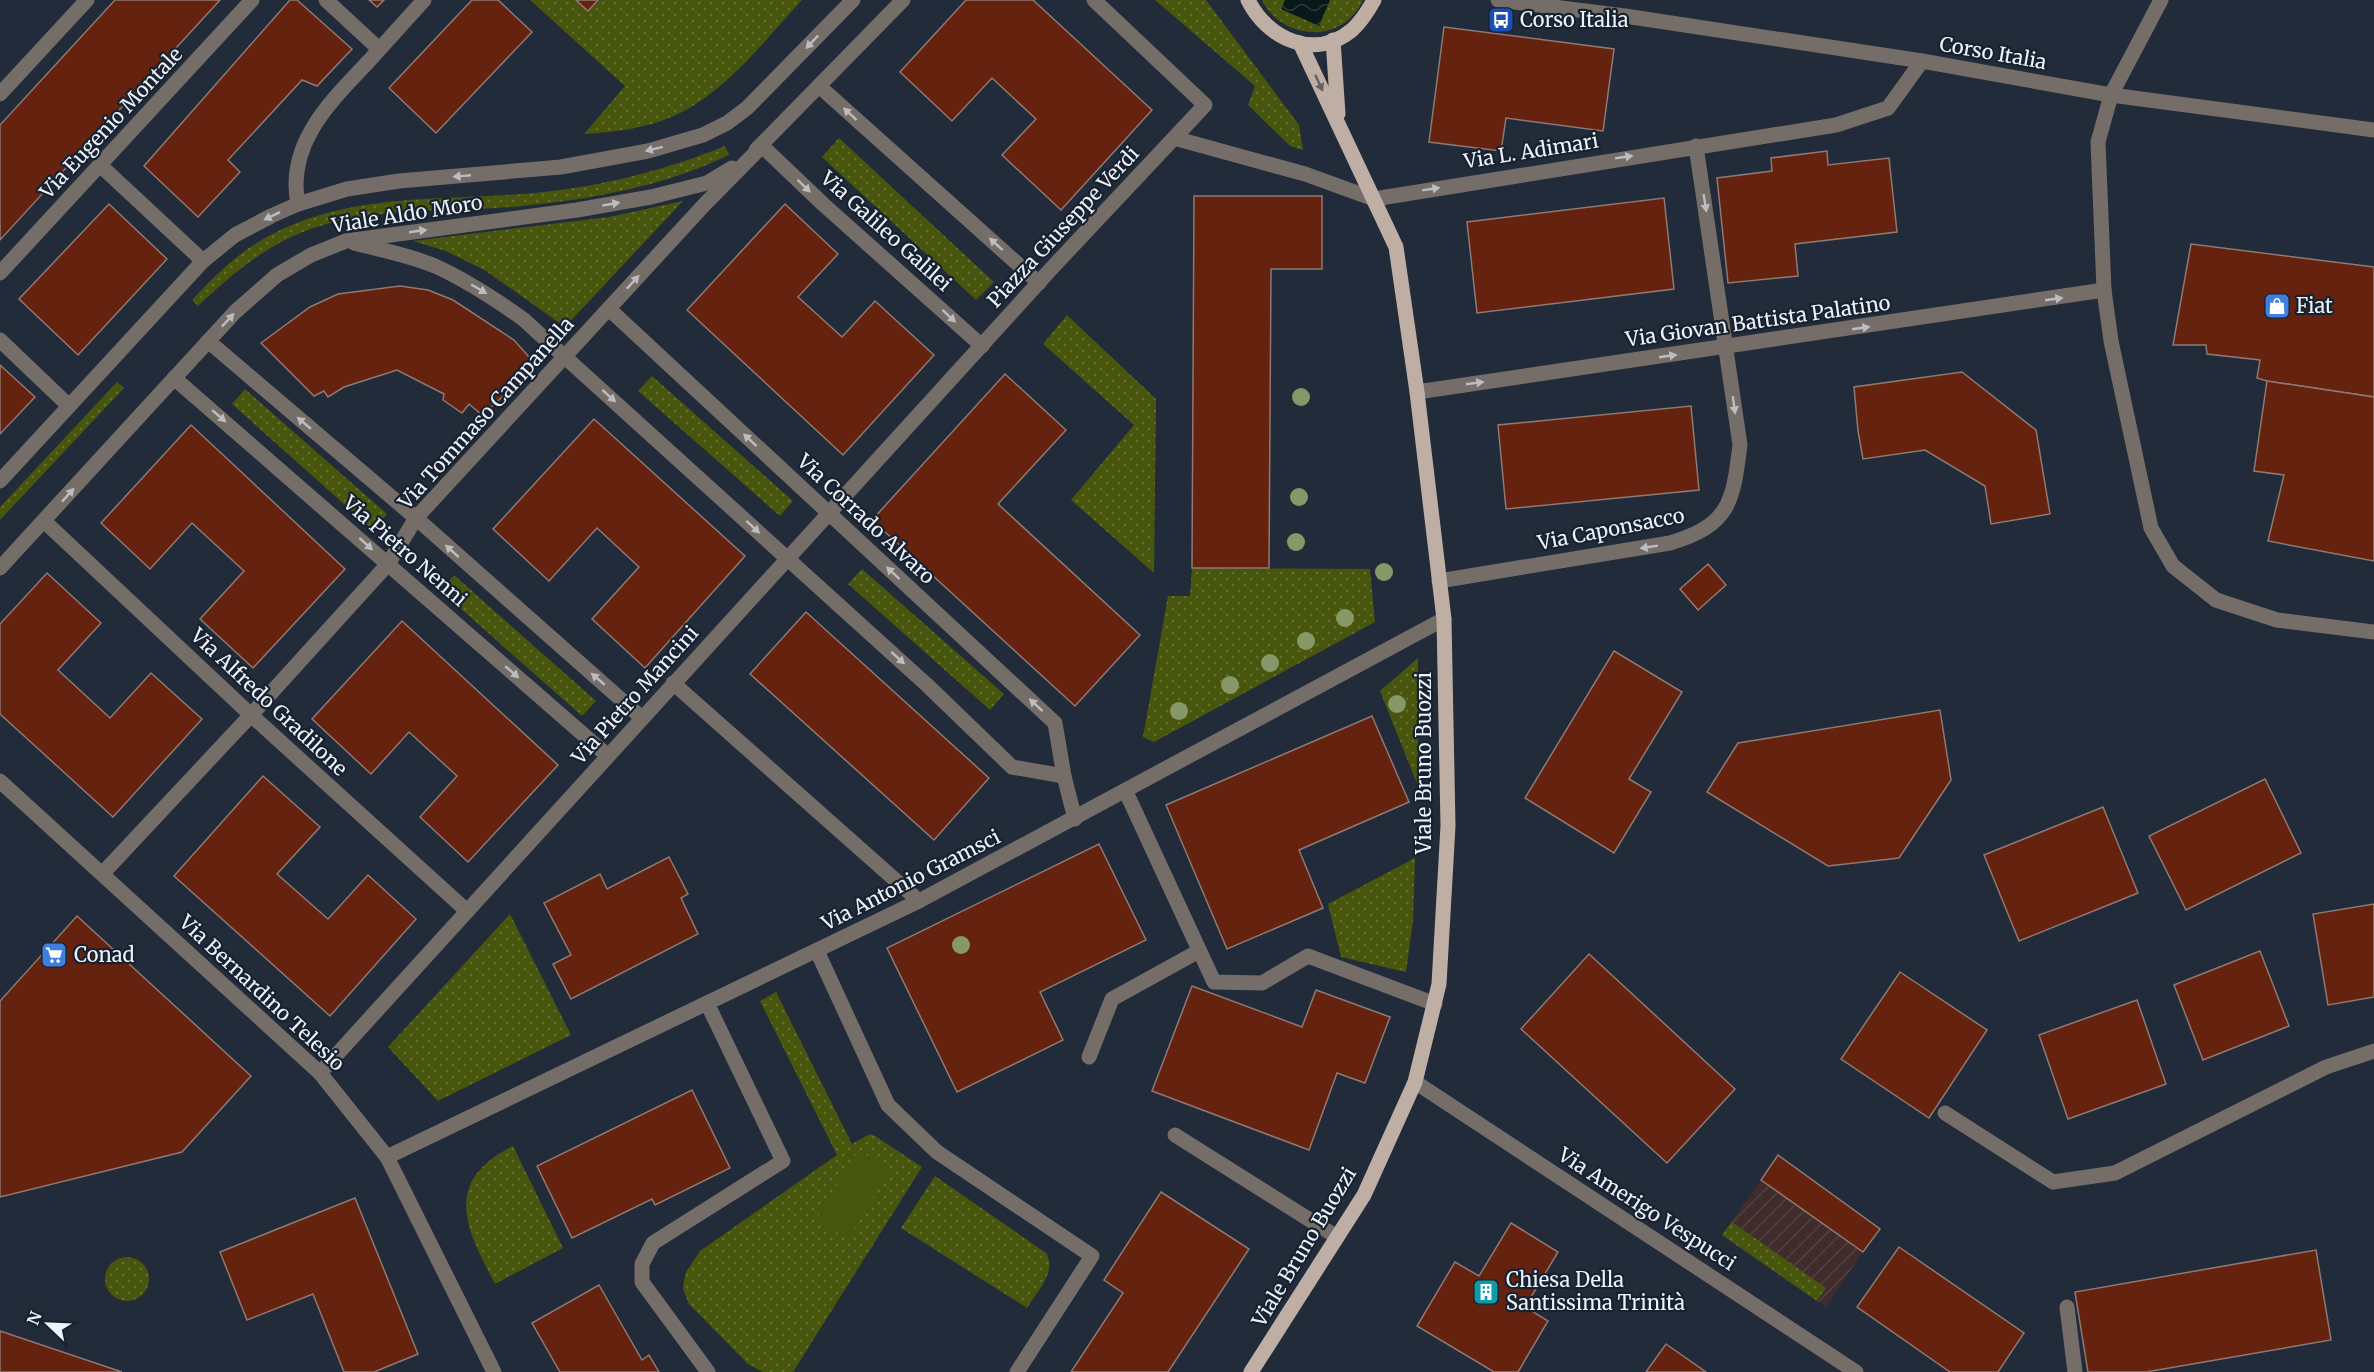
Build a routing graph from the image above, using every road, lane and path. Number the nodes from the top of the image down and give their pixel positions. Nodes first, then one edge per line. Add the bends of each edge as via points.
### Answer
1 (87, 0) edge
2 (252, 0) edge
3 (326, 0) edge
4 (424, 0) edge
5 (853, 0) edge
6 (903, 0) edge
7 (915, 0) edge
8 (1094, 0) edge
9 (1248, 0) edge
10 (1374, 0) edge
11 (1498, 0) edge
12 (2161, 0) edge
13 (885, 19) junction
14 (1333, 40) junction
15 (1300, 43) junction
16 (380, 49) junction
17 (1922, 61) junction
18 (819, 86) junction
19 (0, 94) edge
20 (2111, 95) junction
21 (1338, 123) junction
22 (2374, 130) edge
23 (1174, 138) junction
24 (762, 146) junction
25 (1696, 146) junction
26 (101, 166) junction
27 (1374, 199) junction
28 (298, 204) junction
29 (346, 241) junction
30 (203, 261) junction
31 (0, 273) edge
32 (1039, 283) junction
33 (2104, 290) junction
34 (609, 309) junction
35 (0, 340) edge
36 (208, 341) junction
37 (982, 346) junction
38 (1726, 347) junction
39 (565, 357) junction
40 (174, 378) junction
41 (1417, 392) junction
42 (69, 406) junction
43 (0, 482) edge
44 (829, 512) junction
45 (416, 518) junction
46 (44, 521) junction
47 (787, 559) junction
48 (388, 564) junction
49 (0, 568) edge
50 (1439, 581) junction
51 (1444, 619) junction
52 (2374, 633) edge
53 (673, 684) junction
54 (251, 715) junction
55 (642, 718) junction
56 (608, 756) junction
57 (1064, 776) junction
58 (0, 781) edge
59 (1126, 792) junction
60 (1076, 819) junction
61 (103, 873) junction
62 (919, 902) junction
63 (467, 911) junction
64 (817, 951) junction
65 (1199, 951) junction
66 (707, 1003) junction
67 (1435, 1004) junction
68 (2374, 1051) edge
69 (1089, 1057) dead end
70 (320, 1073) junction
71 (1415, 1082) junction
72 (1945, 1113) dead end
73 (1175, 1135) dead end
74 (387, 1157) junction
75 (1337, 1237) junction
76 (2067, 1307) dead end
77 (494, 1372) edge
78 (708, 1372) edge
79 (1017, 1372) edge
80 (1251, 1372) edge
81 (1856, 1372) edge
82 (2075, 1372) edge

1 - 19 street
2 - 26 street, Via Eugenio Montale
3 - 16 street
4 - 16 street
5 -> 28 street, Viale Aldo Moro via 747,108 703,135 648,151 561,166 373,184
6 - 13 street, Viale Aldo Moro
7 - 13 street, Viale Aldo Moro
8 - 23 street, Piazza Giuseppe Verdi via 1205,105
9 - 15 main road via 1267,28
10 - 14 main road via 1351,31
11 - 17 street, Corso Italia
12 - 20 street
13 - 18 street, Viale Aldo Moro
14 - 15 main road
14 - 21 main road
15 -> 21 main road, Viale Bruno Buozzi
16 - 28 street via 312,127 296,174
17 - 20 street, Corso Italia
17 - 25 street, Via L. Adimari via 1888,108 1836,125
18 - 24 street, Viale Aldo Moro
32 -> 18 street
20 - 22 street, Corso Italia
20 - 33 street via 2098,142
21 - 27 main road, Viale Bruno Buozzi
23 - 27 street via 1305,174
23 - 32 street, Piazza Giuseppe Verdi
29 -> 24 street, Viale Aldo Moro via 577,210 680,191 707,183
34 -> 24 street, Via Tommaso Campanella
24 -> 37 street, Via Galileo Galilei
27 -> 25 street, Via L. Adimari
25 -> 38 street
26 - 30 street
26 - 31 street, Via Eugenio Montale
27 - 41 main road, Viale Bruno Buozzi via 1396,247
28 -> 30 street, Viale Aldo Moro via 236,235
36 -> 29 street, Viale Aldo Moro via 277,275
29 -> 39 street via 405,255 465,281 523,319
30 - 42 street, Viale Aldo Moro
32 - 37 street, Piazza Giuseppe Verdi
38 -> 33 street, Via Giovan Battista Palatino
33 - 52 street via 2111,341 2151,528 2173,566 2216,600 2277,620
34 - 39 street, Via Tommaso Campanella
44 -> 34 street, Via Corrado Alvaro
35 - 42 street
36 - 40 street, Viale Aldo Moro
45 -> 36 street, Via Pietro Nenni
37 - 44 street, Via Pietro Mancini
41 -> 38 street, Via Giovan Battista Palatino
38 -> 50 street, Via Caponsacco via 1740,445 1730,501 1710,526 1692,537 1670,543
39 - 45 street, Via Tommaso Campanella
39 -> 47 street
46 -> 40 street, Viale Aldo Moro
40 -> 48 street, Via Pietro Nenni
41 - 50 main road, Viale Bruno Buozzi
42 - 43 street, Viale Aldo Moro
44 - 47 street, Via Pietro Mancini
57 -> 44 street, Via Corrado Alvaro via 1055,723
45 - 48 street, Via Tommaso Campanella
55 -> 45 street, Via Pietro Nenni
46 - 49 street, Viale Aldo Moro
46 - 54 street, Via Alfredo Gradilone
47 - 53 street, Via Pietro Mancini
47 -> 57 street via 1012,766
48 - 54 street, Via Tommaso Campanella
48 -> 56 street, Via Pietro Nenni
50 - 51 main road, Viale Bruno Buozzi
51 - 59 street, Via Antonio Gramsci
51 - 67 main road, Viale Bruno Buozzi via 1448,826
53 - 55 street, Via Pietro Mancini
53 - 62 street
54 - 61 street, Via Tommaso Campanella
54 - 63 street, Via Alfredo Gradilone
55 - 56 street, Via Pietro Mancini
56 - 63 street, Via Pietro Mancini
57 - 60 street, Via Corrado Alvaro
58 - 61 street, Via Bernardino Telesio
59 - 60 street, Via Antonio Gramsci
59 - 65 street
60 - 62 street, Via Antonio Gramsci
61 - 70 street, Via Bernardino Telesio
62 - 64 street, Via Antonio Gramsci
63 - 70 street, Via Pietro Mancini
64 - 66 street, Via Antonio Gramsci
64 - 79 street via 888,1105 937,1152 1092,1256
65 - 67 street via 1214,982 1262,983 1308,956
65 - 69 street via 1112,999
66 - 74 street, Via Antonio Gramsci
66 - 78 street via 783,1161 653,1243 642,1264 642,1282
67 - 71 main road, Viale Bruno Buozzi
68 - 72 street via 2326,1066 2115,1173 2053,1182
70 - 74 street, Via Bernardino Telesio
71 - 75 main road, Viale Bruno Buozzi via 1364,1195
71 - 81 street, Via Amerigo Vespucci
73 - 75 street
74 - 77 street, Via Bernardino Telesio
75 - 80 main road, Viale Bruno Buozzi
76 - 82 street

